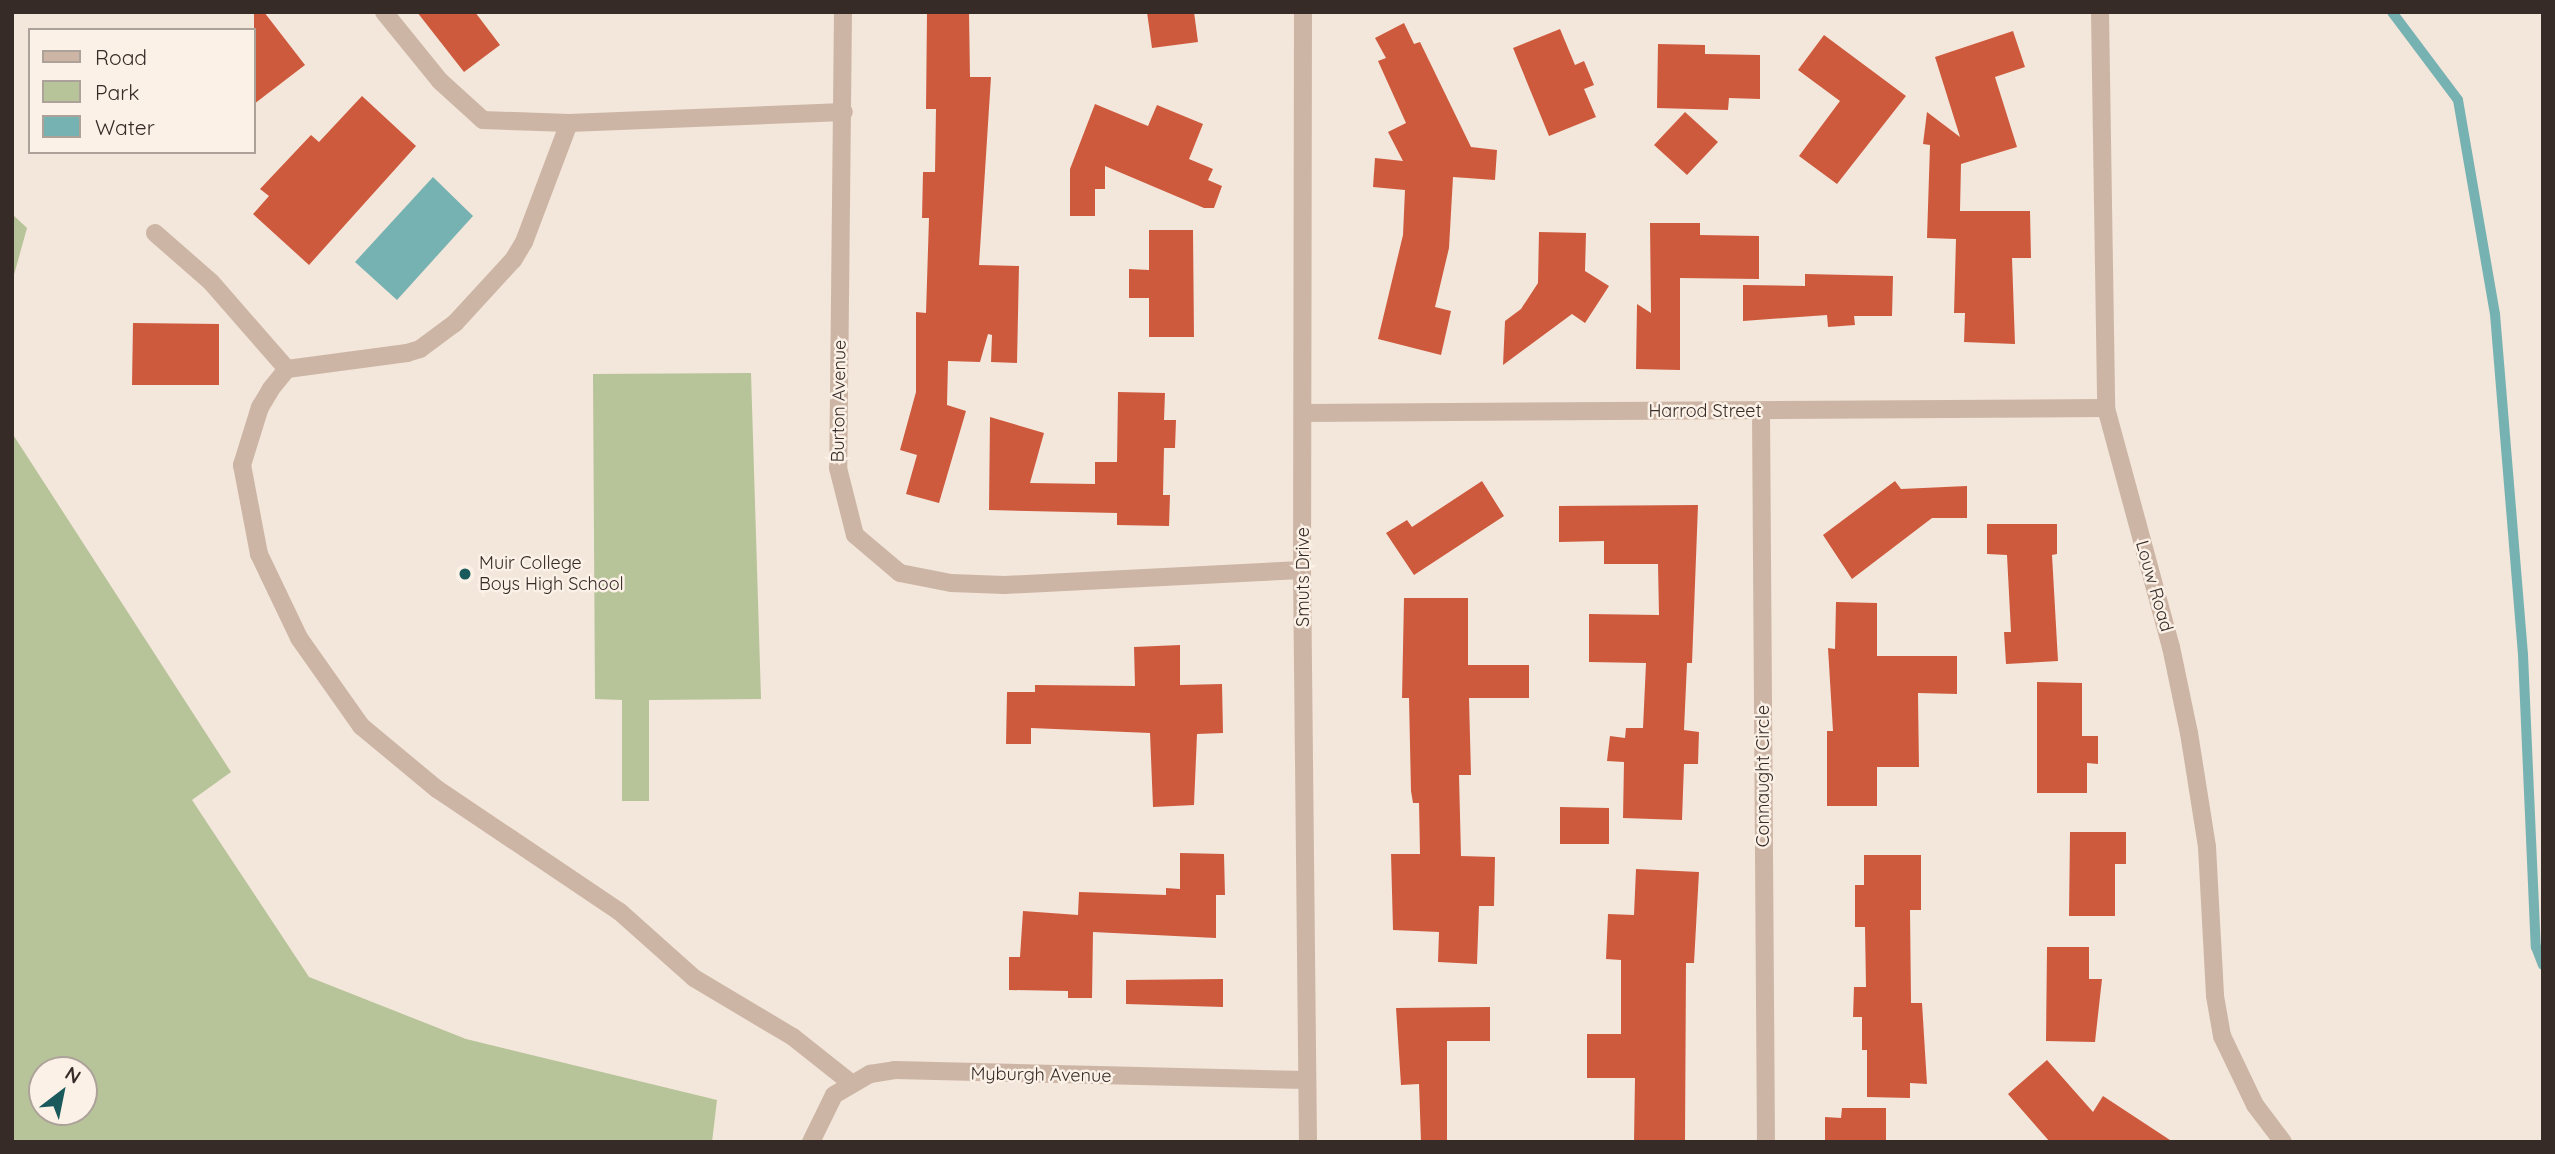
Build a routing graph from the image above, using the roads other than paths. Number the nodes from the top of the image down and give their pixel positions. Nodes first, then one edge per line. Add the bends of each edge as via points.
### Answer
1 (384, 12) edge
2 (843, 12) edge
3 (1303, 12) edge
4 (2100, 12) edge
5 (844, 112) junction
6 (569, 123) junction
7 (155, 233) dead end
8 (287, 369) junction
9 (2106, 408) junction
10 (1761, 411) junction
11 (1304, 413) junction
12 (1302, 570) junction
13 (1307, 1080) junction
14 (851, 1083) junction
15 (811, 1142) edge
16 (1308, 1142) edge
17 (1766, 1142) edge
18 (2283, 1142) edge

1 - 6 street via 440,81 483,120
2 - 5 street, Burton Avenue
3 - 11 street, Smuts Drive
4 - 9 street, Louw Road
5 - 6 street
5 - 12 street, Burton Avenue via 838,468 855,535 900,573 951,583 1004,585
6 - 8 street via 524,242 455,323 407,353
7 - 8 street via 211,282
8 - 14 street via 260,407 245,446 243,489 259,554 287,619 361,726 437,789 582,884 694,978 793,1037
9 - 10 street, Harrod Street
9 - 18 street, Louw Road via 2171,647 2189,733 2207,847 2221,1036 2255,1105
10 - 11 street, Harrod Street
10 - 17 street, Connaught Circle
11 - 12 street, Smuts Drive
12 - 13 street, Smuts Drive
13 - 14 street, Myburgh Avenue via 895,1070
13 - 16 street, Smuts Drive
14 - 15 street via 834,1095

